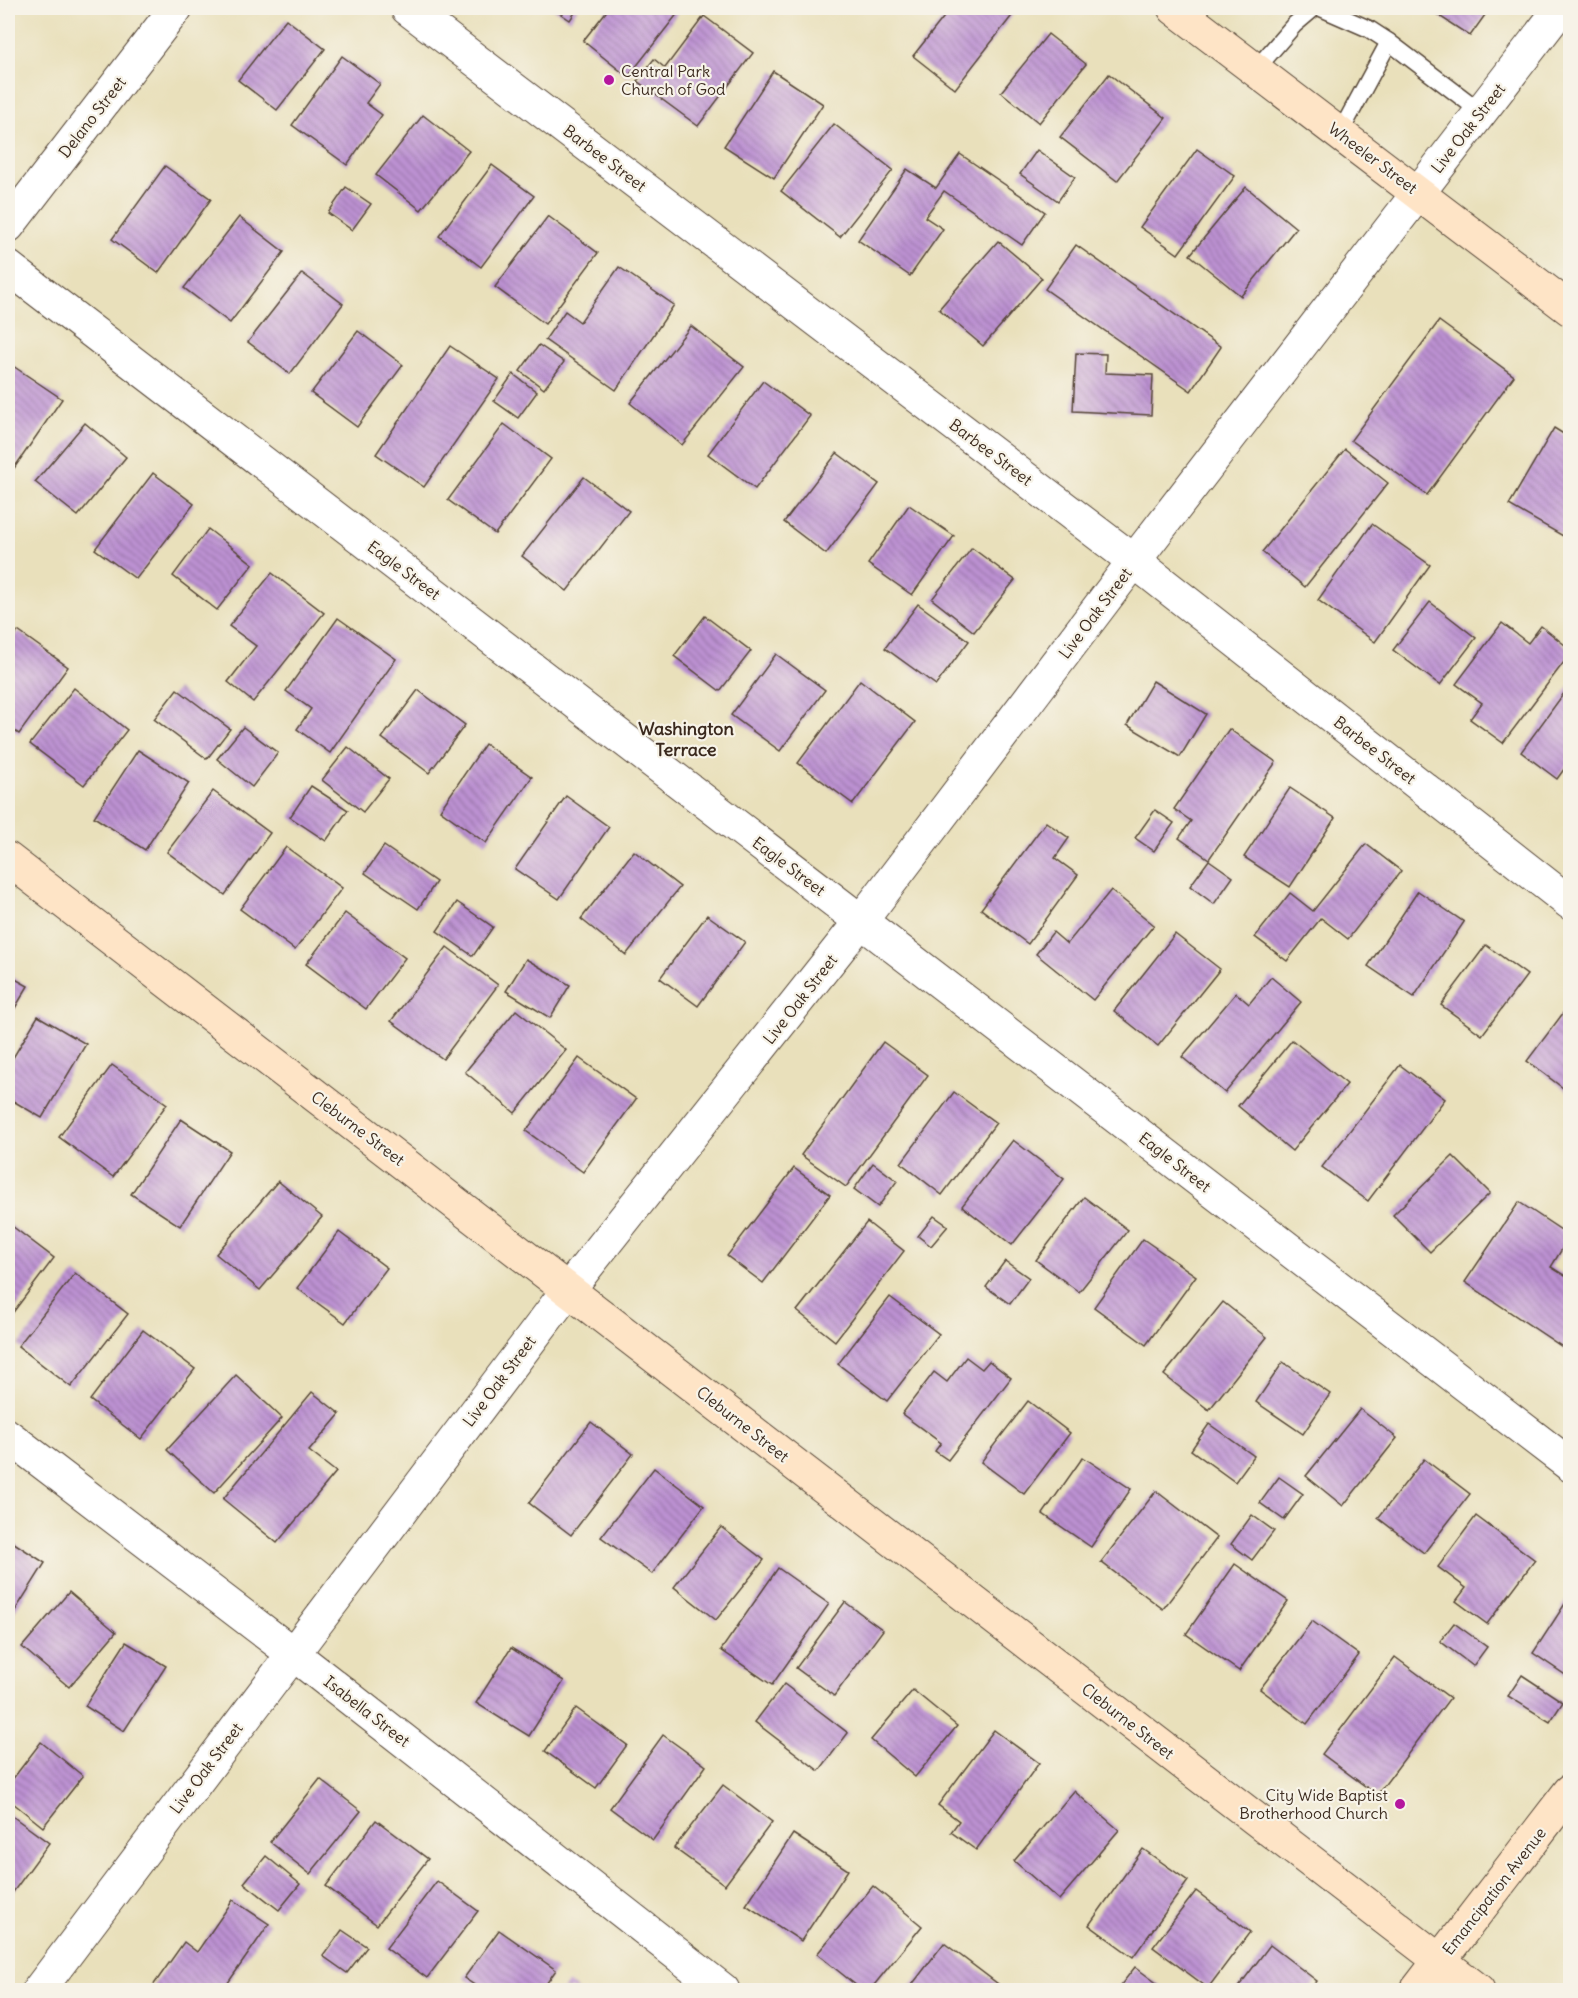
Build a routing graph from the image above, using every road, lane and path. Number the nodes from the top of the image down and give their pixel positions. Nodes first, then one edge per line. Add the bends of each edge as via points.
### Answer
1 (176, 8) edge
2 (407, 8) edge
3 (1174, 8) edge
4 (1314, 8) edge
5 (1321, 8) edge
6 (1561, 8) edge
7 (1389, 42) junction
8 (1256, 69) junction
9 (1481, 111) junction
10 (1341, 133) junction
11 (1418, 192) junction
12 (8, 226) edge
13 (8, 267) edge
14 (1570, 309) edge
15 (1134, 561) junction
16 (8, 860) edge
17 (1570, 903) edge
18 (861, 921) junction
19 (568, 1290) junction
20 (8, 1436) edge
21 (1570, 1466) edge
22 (292, 1653) junction
23 (1570, 1791) edge
24 (1439, 1962) junction
25 (39, 1990) edge
26 (723, 1990) edge
27 (1417, 1990) edge
28 (1478, 1990) edge

1 - 12 street, Delano Street
2 - 15 street, Barbee Street
3 - 8 main road, Wheeler Street
4 - 8 lane
5 - 7 lane
6 - 9 street, Live Oak Street
7 - 9 lane
7 - 10 lane
8 - 10 main road, Wheeler Street
9 - 11 street, Live Oak Street
10 - 11 main road, Wheeler Street
11 - 14 main road, Wheeler Street
11 - 15 street, Live Oak Street
13 - 18 street, Eagle Street
15 - 17 street, Barbee Street
15 - 18 street, Live Oak Street
16 - 19 main road, Cleburne Street
18 - 19 street, Live Oak Street
18 - 21 street, Eagle Street
19 - 22 street, Live Oak Street
19 - 24 main road, Cleburne Street
20 - 22 street, Isabella Street
22 - 25 street, Live Oak Street
22 - 26 street, Isabella Street
23 - 24 main road, Emancipation Avenue
24 - 27 main road, Emancipation Avenue
24 - 28 main road, Cleburne Street

